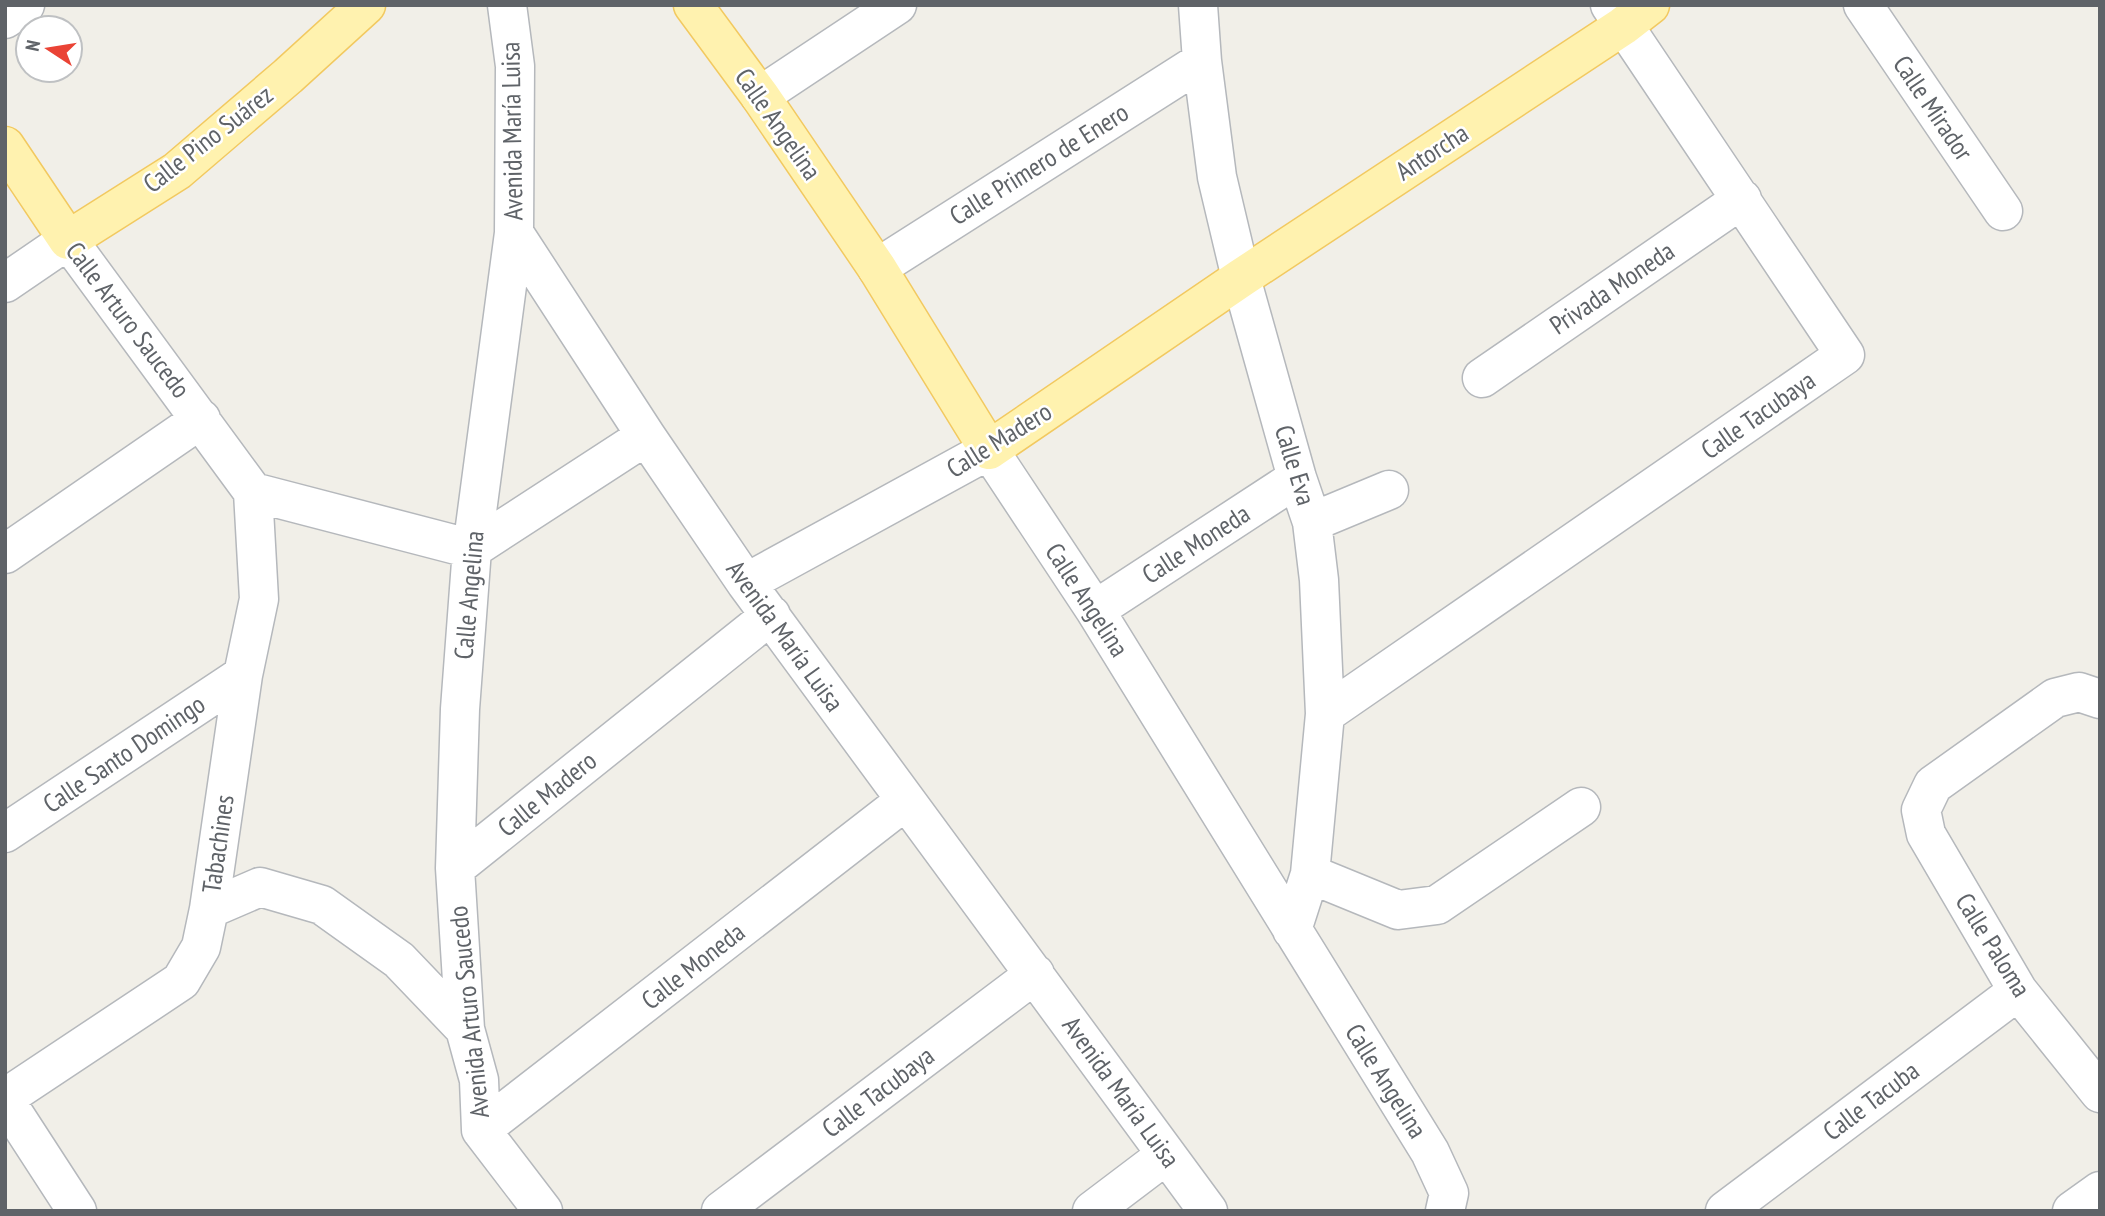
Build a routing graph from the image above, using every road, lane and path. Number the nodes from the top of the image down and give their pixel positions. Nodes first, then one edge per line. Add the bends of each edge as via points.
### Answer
1 (25, 5) edge
2 (366, 5) edge
3 (507, 5) edge
4 (693, 5) edge
5 (897, 5) edge
6 (1198, 5) edge
7 (1863, 5) edge
8 (1628, 12) edge
9 (5, 19) edge
10 (1202, 61) junction
11 (760, 96) junction
12 (5, 146) edge
13 (1742, 199) junction
14 (2003, 211) dead end
15 (514, 233) junction
16 (68, 240) junction
17 (877, 268) junction
18 (1241, 278) junction
19 (5, 283) edge
20 (1482, 377) dead end
21 (201, 419) junction
22 (646, 436) junction
23 (989, 450) junction
24 (1297, 478) junction
25 (1389, 490) dead end
26 (253, 492) junction
27 (1312, 522) junction
28 (472, 549) junction
29 (5, 555) edge
30 (746, 583) junction
31 (1095, 610) junction
32 (771, 615) junction
33 (243, 675) junction
34 (2100, 699) edge
35 (460, 709) joint
36 (1325, 713) junction
37 (905, 801) junction
38 (1581, 807) dead end
39 (5, 832) edge
40 (455, 868) junction
41 (1310, 874) junction
42 (209, 909) junction
43 (1292, 930) junction
44 (1035, 974) junction
45 (2018, 991) junction
46 (465, 1029) junction
47 (2100, 1093) edge
48 (5, 1099) edge
49 (481, 1130) junction
50 (1166, 1155) junction
51 (2100, 1191) edge
52 (77, 1211) edge
53 (543, 1211) edge
54 (721, 1211) edge
55 (1092, 1211) edge
56 (1208, 1211) edge
57 (1445, 1211) edge
58 (1725, 1211) edge
59 (2072, 1211) edge

1 - 9 street
2 - 16 main road, Calle Pino Suárez via 177,171
3 - 15 street, Avenida María Luisa via 515,66
4 - 11 main road, Calle Angelina
5 - 11 street
6 - 10 street, Calle Eva
7 - 14 street, Calle Mirador
8 - 13 street, Calle Tacubaya
8 - 18 main road, Antorcha
10 - 17 street, Calle Primero de Enero
10 - 18 street, Calle Eva via 1217,177
11 - 17 main road, Calle Angelina
12 - 16 main road, Calle Arturo Saucedo
13 - 20 street, Privada Moneda
13 - 36 street, Calle Tacubaya via 1844,355
15 - 22 street, Avenida María Luisa
15 - 28 street, Calle Angelina
16 - 19 street, Calle Pino Suárez
16 - 21 street, Calle Arturo Saucedo
17 - 23 main road, Calle Angelina
18 - 23 main road, Calle Madero
18 - 24 street, Calle Eva
21 - 26 street, Calle Arturo Saucedo
21 - 29 street
22 - 28 street
22 - 30 street, Avenida María Luisa
23 - 30 street, Calle Madero
23 - 31 street, Calle Angelina
24 - 27 street, Calle Eva
24 - 31 street, Calle Moneda
25 - 27 street
26 - 28 street
26 - 33 street, Tabachines via 259,599
27 - 36 street, Calle Eva via 1320,580
28 - 35 street, Calle Angelina
30 - 32 street, Avenida María Luisa
31 - 43 street, Calle Angelina
32 - 37 street, Avenida María Luisa
32 - 40 street, Calle Madero
33 - 39 street, Calle Santo Domingo
33 - 42 street, Tabachines
34 - 45 street, Calle Paloma via 2079,692 2055,698 1933,785 1921,810 1926,834
35 - 40 street, Avenida Arturo Saucedo
36 - 41 street, Calle Eva
37 - 44 street, Avenida María Luisa
37 - 49 street, Calle Moneda
38 - 41 street via 1437,905 1398,910
40 - 46 street, Avenida Arturo Saucedo
41 - 43 street, Calle Eva
42 - 46 street via 260,887 322,905 399,960
42 - 48 street, Tabachines via 201,947 181,981
43 - 57 street, Calle Angelina via 1430,1152 1449,1193
44 - 50 street, Avenida María Luisa
44 - 54 street, Calle Tacubaya
45 - 47 street, Calle Paloma
45 - 58 street, Calle Tacuba
46 - 49 street, Avenida Arturo Saucedo via 479,1080
48 - 52 street
49 - 53 street, Avenida Arturo Saucedo
50 - 55 street
50 - 56 street, Avenida María Luisa
51 - 59 street

